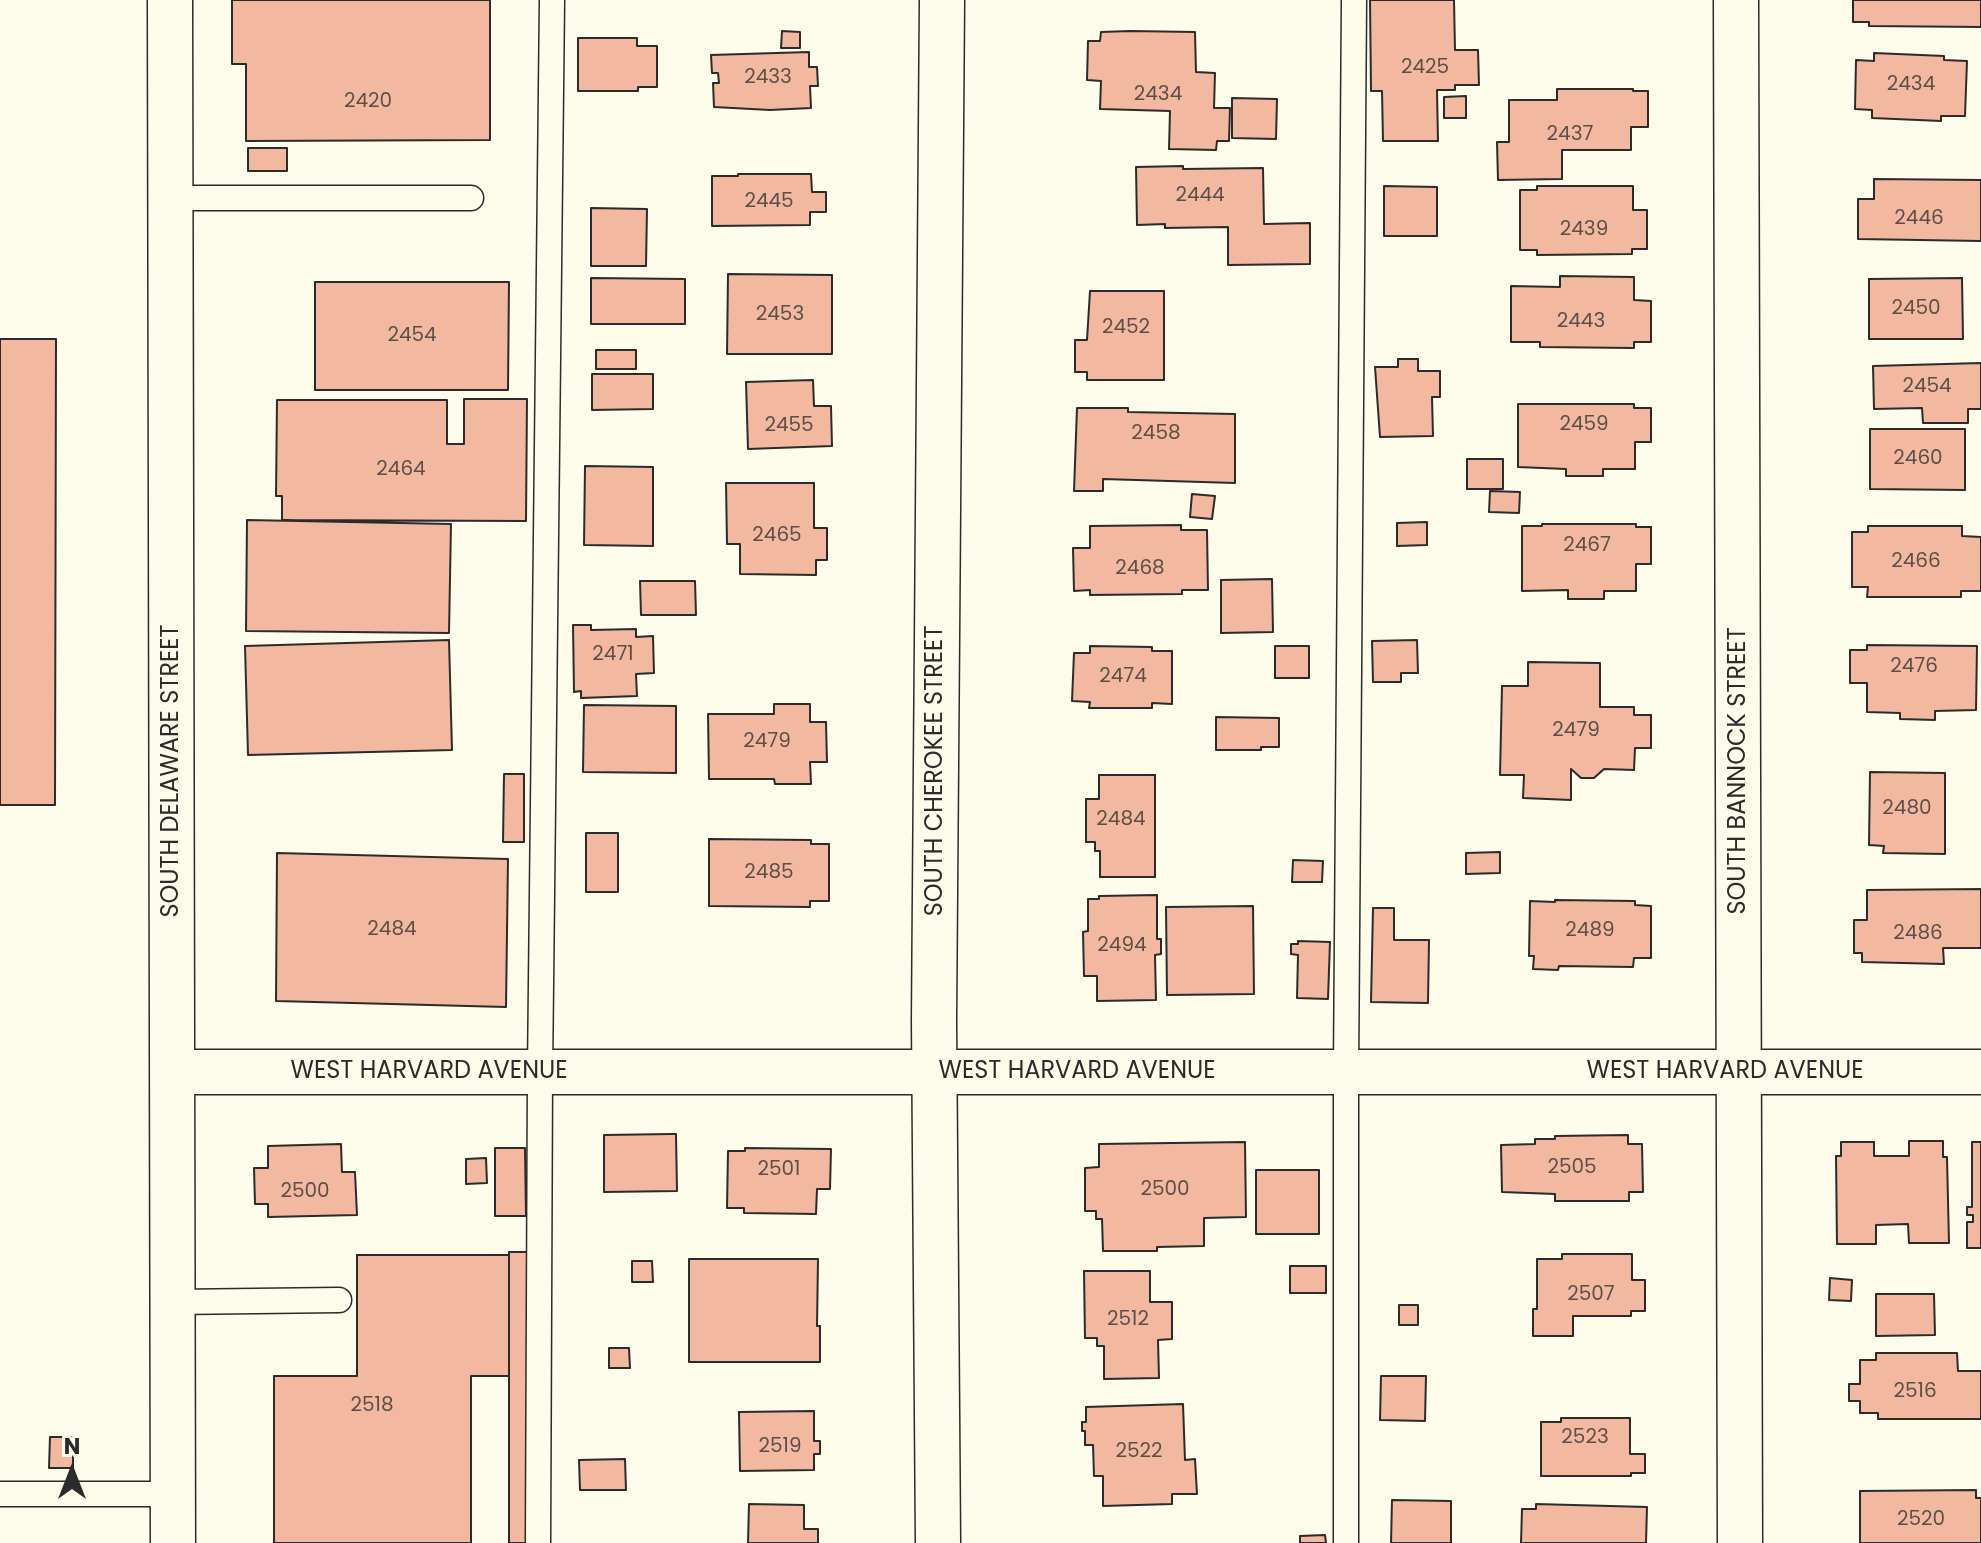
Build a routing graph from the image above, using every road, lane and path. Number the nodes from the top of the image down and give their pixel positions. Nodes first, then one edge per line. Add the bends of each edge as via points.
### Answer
1 (170, 0) edge
2 (552, 0) edge
3 (942, 0) edge
4 (1354, 0) edge
5 (1736, 0) edge
6 (170, 198) junction
7 (471, 198) dead end
8 (173, 1072) junction
9 (540, 1072) junction
10 (934, 1072) junction
11 (1346, 1072) junction
12 (1740, 1072) junction
13 (1981, 1072) edge
14 (339, 1300) dead end
15 (173, 1302) junction
16 (0, 1494) edge
17 (173, 1494) junction
18 (173, 1543) edge
19 (538, 1543) edge
20 (938, 1543) edge
21 (1346, 1543) edge
22 (1740, 1543) edge

1 - 6 street, SOUTH DELAWARE STREET
2 - 9 lane
3 - 10 street, SOUTH CHEROKEE STREET
4 - 11 lane
5 - 12 street, SOUTH BANNOCK STREET
6 - 7 lane
6 - 8 street, SOUTH DELAWARE STREET
8 - 9 street, WEST HARVARD AVENUE
8 - 15 street, SOUTH DELAWARE STREET
9 - 10 street, WEST HARVARD AVENUE
9 - 19 lane
10 - 11 street, WEST HARVARD AVENUE
10 - 20 street, SOUTH CHEROKEE STREET
11 - 12 street, WEST HARVARD AVENUE
11 - 21 lane
12 - 13 street, WEST HARVARD AVENUE
12 - 22 street, SOUTH BANNOCK STREET
14 - 15 lane
15 - 17 street, SOUTH DELAWARE STREET
16 - 17 lane
17 - 18 street, SOUTH DELAWARE STREET

